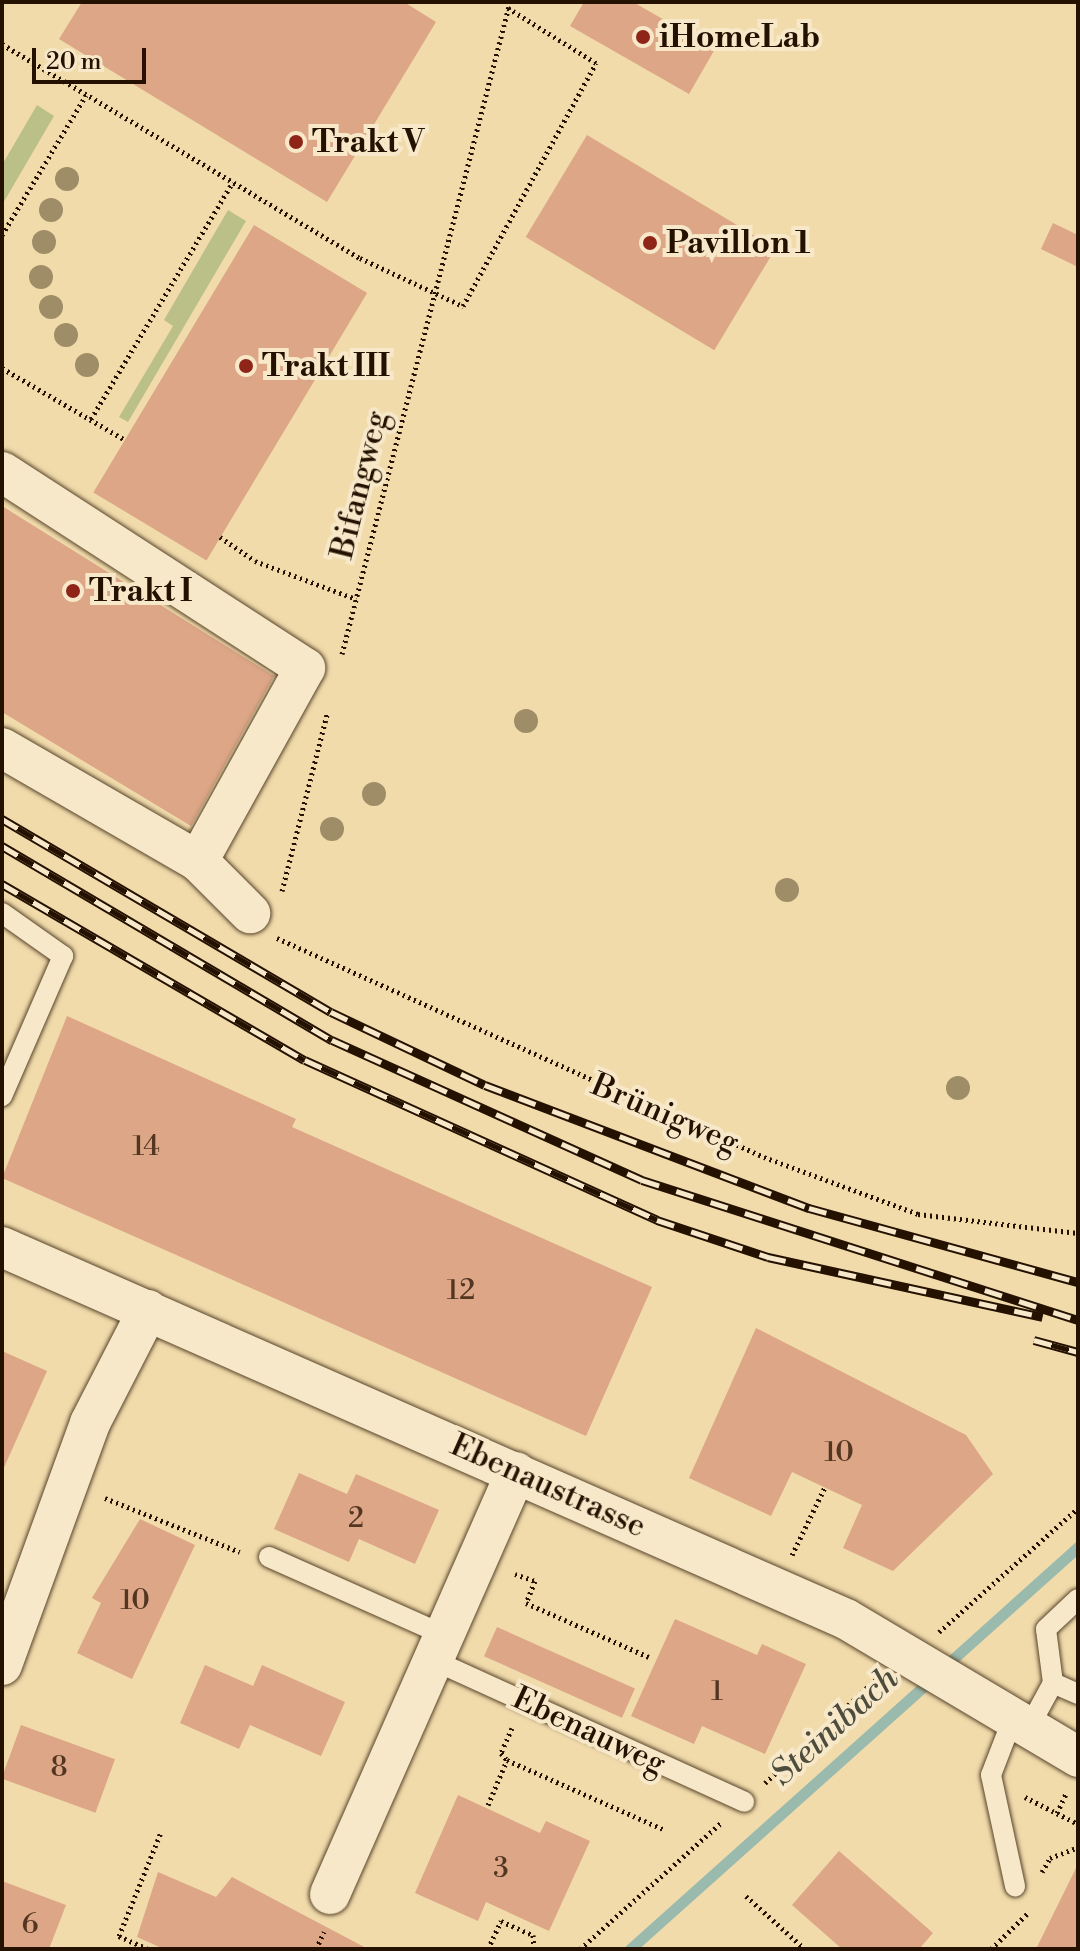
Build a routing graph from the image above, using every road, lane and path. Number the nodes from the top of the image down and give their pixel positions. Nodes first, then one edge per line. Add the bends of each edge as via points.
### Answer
1 (509, 5) edge
2 (2, 44) edge
3 (86, 95) junction
4 (233, 182) junction
5 (2, 235) edge
6 (434, 298) junction
7 (2, 368) edge
8 (91, 419) junction
9 (125, 440) dead end
10 (2, 472) edge
11 (220, 537) dead end
12 (356, 599) junction
13 (341, 660) dead end
14 (329, 706) dead end
15 (2, 748) edge
16 (198, 861) junction
17 (2, 913) edge
18 (266, 917) junction
19 (2, 1096) edge
20 (1078, 1233) edge
21 (2, 1247) edge
22 (148, 1310) junction
23 (516, 1472) junction
24 (825, 1487) dead end
25 (101, 1496) dead end
26 (1078, 1508) edge
27 (269, 1557) joint
28 (510, 1585) dead end
29 (776, 1586) junction
30 (1078, 1599) edge
31 (439, 1648) junction
32 (929, 1650) junction
33 (649, 1657) dead end
34 (2, 1665) edge
35 (1053, 1683) junction
36 (1078, 1694) edge
37 (524, 1701) junction
38 (1021, 1722) junction
39 (1078, 1757) edge
40 (507, 1760) junction
41 (992, 1781) junction
42 (744, 1802) dead end
43 (488, 1805) dead end
44 (1078, 1824) edge
45 (663, 1829) dead end
46 (161, 1832) dead end
47 (1015, 1886) dead end
48 (330, 1894) dead end
49 (746, 1896) dead end
50 (148, 1949) edge
51 (488, 1949) edge
52 (534, 1949) edge
53 (805, 1949) edge

1 - 6 path, Bifangweg
1 - 6 path via 596,63 463,306
2 - 3 path
3 - 4 path
3 - 5 path
4 - 6 path
4 - 8 path
6 - 12 path, Bifangweg
7 - 8 path
8 - 9 path
10 - 16 street via 305,668
11 - 12 path via 255,561
12 - 13 path, Bifangweg
14 - 18 path
15 - 16 street
16 - 18 street
17 - 19 lane via 63,956
18 - 20 path, Brünigweg via 764,1157 918,1214
21 - 22 street, Ebenaustrasse
22 - 23 street, Ebenaustrasse
22 - 34 street via 90,1423
23 - 29 street, Ebenaustrasse
23 - 31 street
24 - 29 path
25 - 27 path via 231,1551
26 - 32 path
27 - 31 lane, Ebenauweg
28 - 33 path via 516,1572 535,1581 526,1603
29 - 32 street, Ebenaustrasse
30 - 35 lane via 1046,1629
31 - 37 lane, Ebenauweg
31 - 48 street
32 - 38 street, Ebenaustrasse via 961,1686
35 - 36 lane
35 - 38 lane
37 - 40 path via 501,1753
37 - 42 lane, Ebenauweg
38 - 39 street, Ebenaustrasse
38 - 41 lane via 993,1757
40 - 43 path
40 - 45 path
41 - 44 path
41 - 47 lane
46 - 50 path via 119,1936
49 - 53 path
51 - 52 path via 501,1921 533,1935

